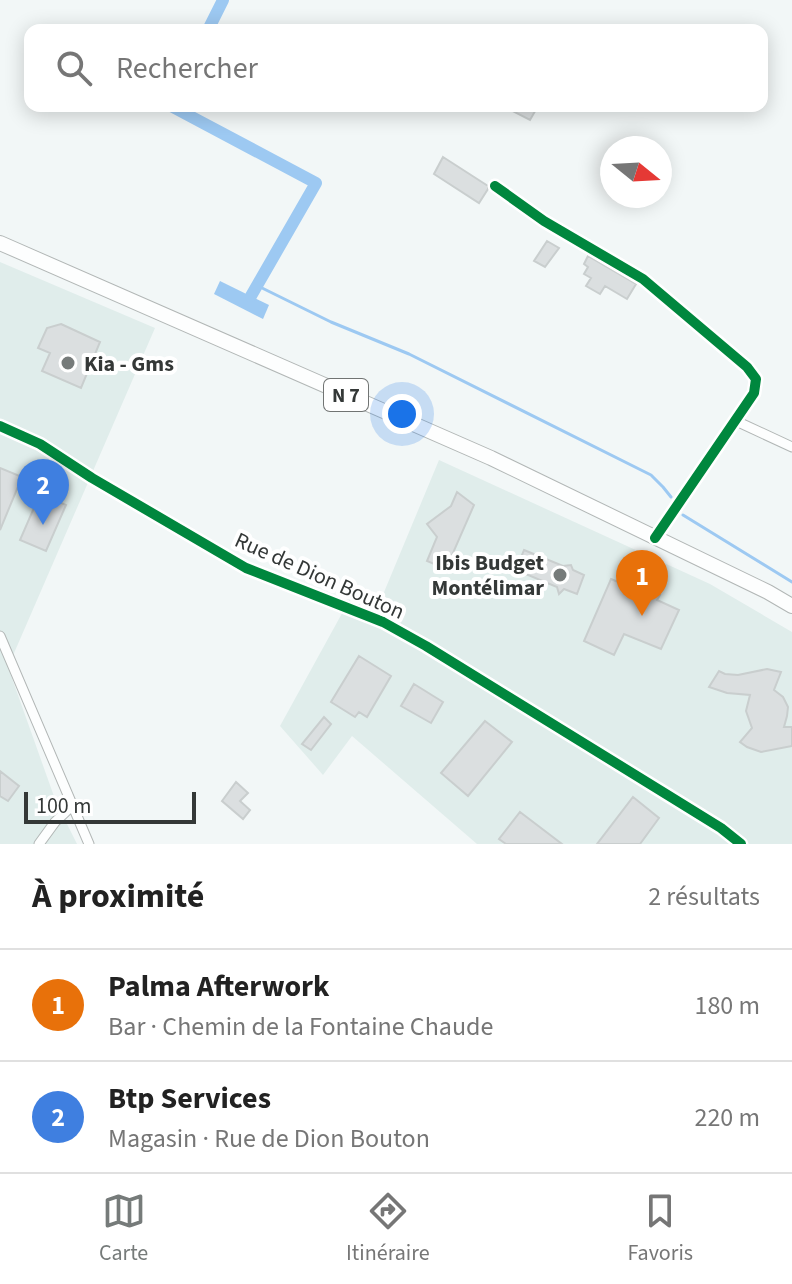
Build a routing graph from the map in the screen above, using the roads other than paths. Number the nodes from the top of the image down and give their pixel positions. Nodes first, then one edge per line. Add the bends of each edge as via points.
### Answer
1 (495, 186) dead end
2 (0, 243) edge
3 (736, 421) junction
4 (0, 426) edge
5 (792, 447) edge
6 (655, 538) junction
7 (792, 606) edge
8 (0, 636) edge
9 (73, 805) junction
10 (39, 844) edge
11 (89, 844) edge
12 (741, 844) edge

1 - 3 street via 643,279 747,367 756,379 754,393
2 - 6 main road, N 7 via 491,458
3 - 5 street
3 - 6 street
4 - 12 street, Rue de Dion Bouton via 40,444 246,568 383,622 426,646
6 - 7 main road, N 7
8 - 9 street
9 - 10 street
9 - 11 street

